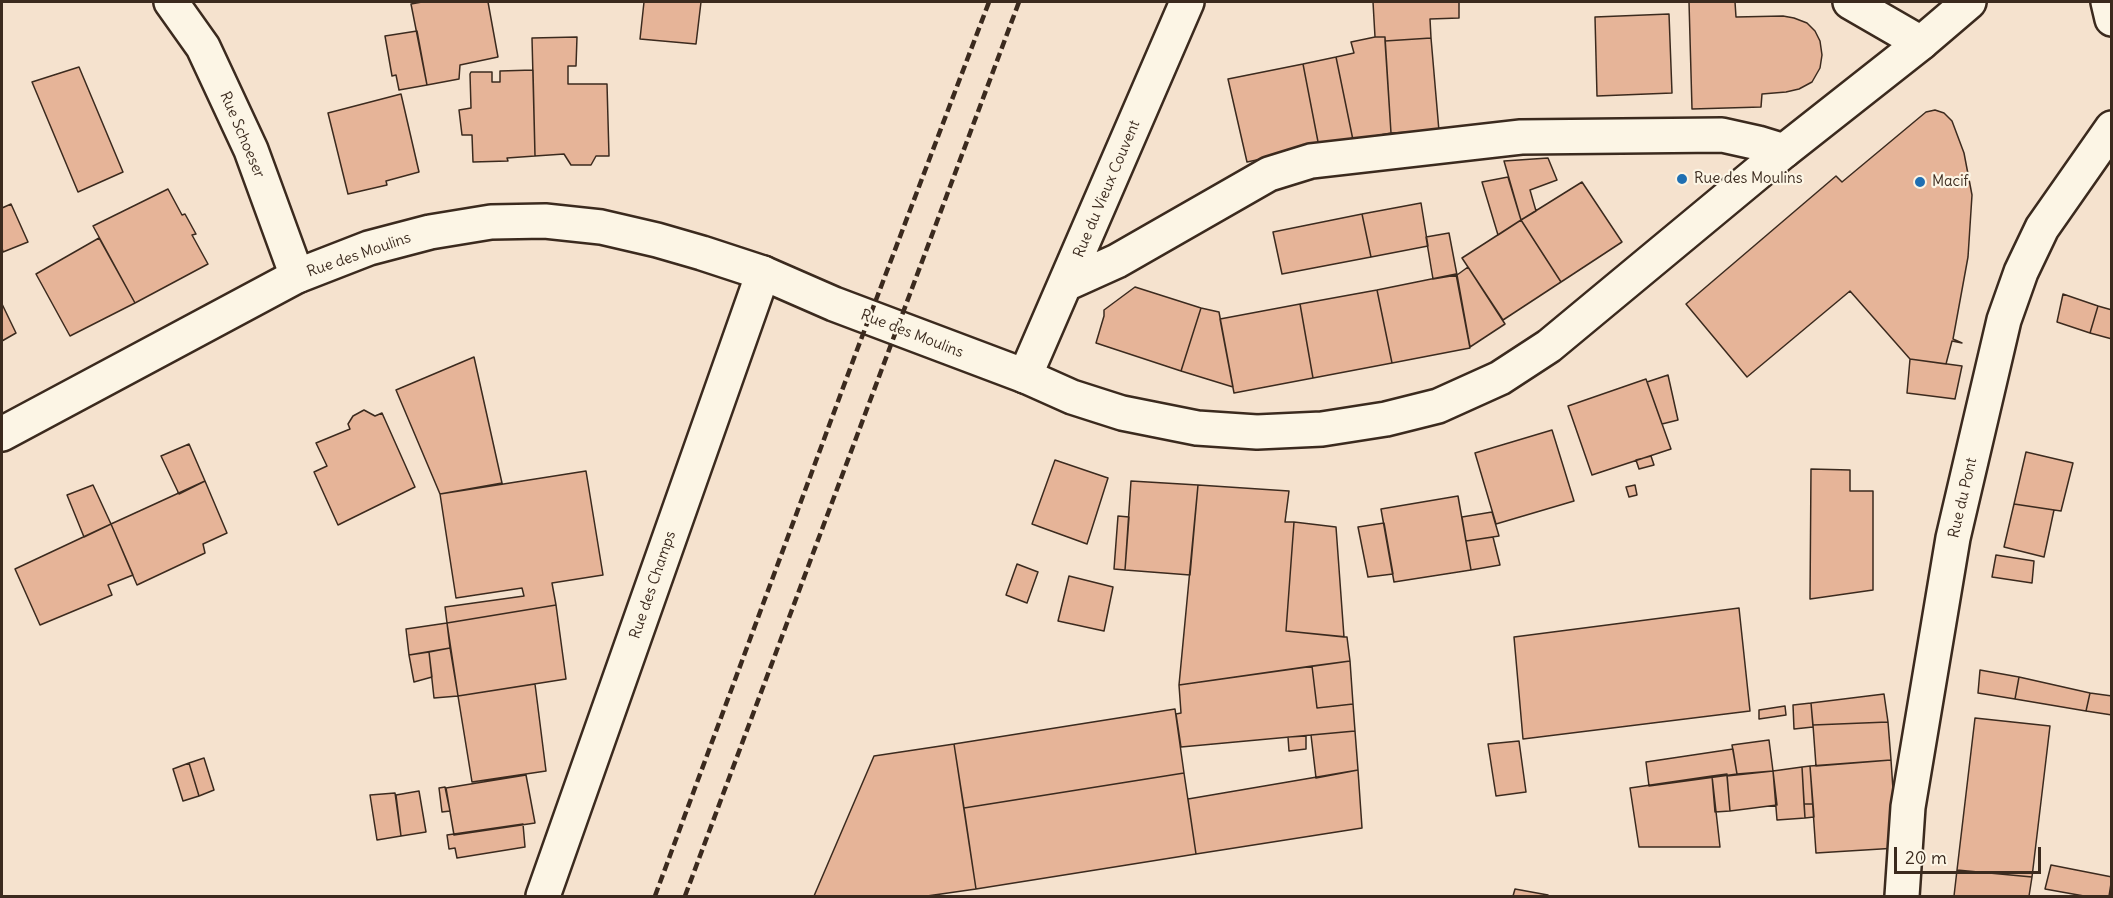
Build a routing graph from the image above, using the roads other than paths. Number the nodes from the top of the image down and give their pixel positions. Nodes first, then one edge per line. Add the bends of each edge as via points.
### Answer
1 (171, 2) edge
2 (1187, 2) edge
3 (1850, 2) edge
4 (1969, 2) edge
5 (2108, 2) edge
6 (2112, 19) edge
7 (1921, 43) junction
8 (2112, 128) edge
9 (1784, 152) junction
10 (763, 273) junction
11 (297, 276) junction
12 (1066, 284) junction
13 (1025, 376) junction
14 (2, 434) edge
15 (543, 897) edge
16 (1902, 897) edge

1 - 11 street, Rue Schoeser via 203,47 251,150
2 - 12 street, Rue du Vieux Couvent
3 - 7 street
4 - 7 street, Rue des Moulins
5 - 6 street
7 - 9 street, Rue des Moulins
8 - 16 street, Rue du Pont via 2042,228 2004,320 1953,538 1908,807
9 - 12 street via 1722,135 1521,136 1311,161 1269,174 1117,261
9 - 13 street, Rue des Moulins via 1549,346 1500,378 1438,406 1322,429 1257,432 1197,428 1122,413
10 - 11 street, Rue des Moulins via 657,240 601,227 545,221 490,222 430,232 369,248
10 - 13 street, Rue des Moulins
10 - 15 street, Rue des Champs
11 - 14 street, Rue des Moulins
12 - 13 street, Rue du Vieux Couvent

